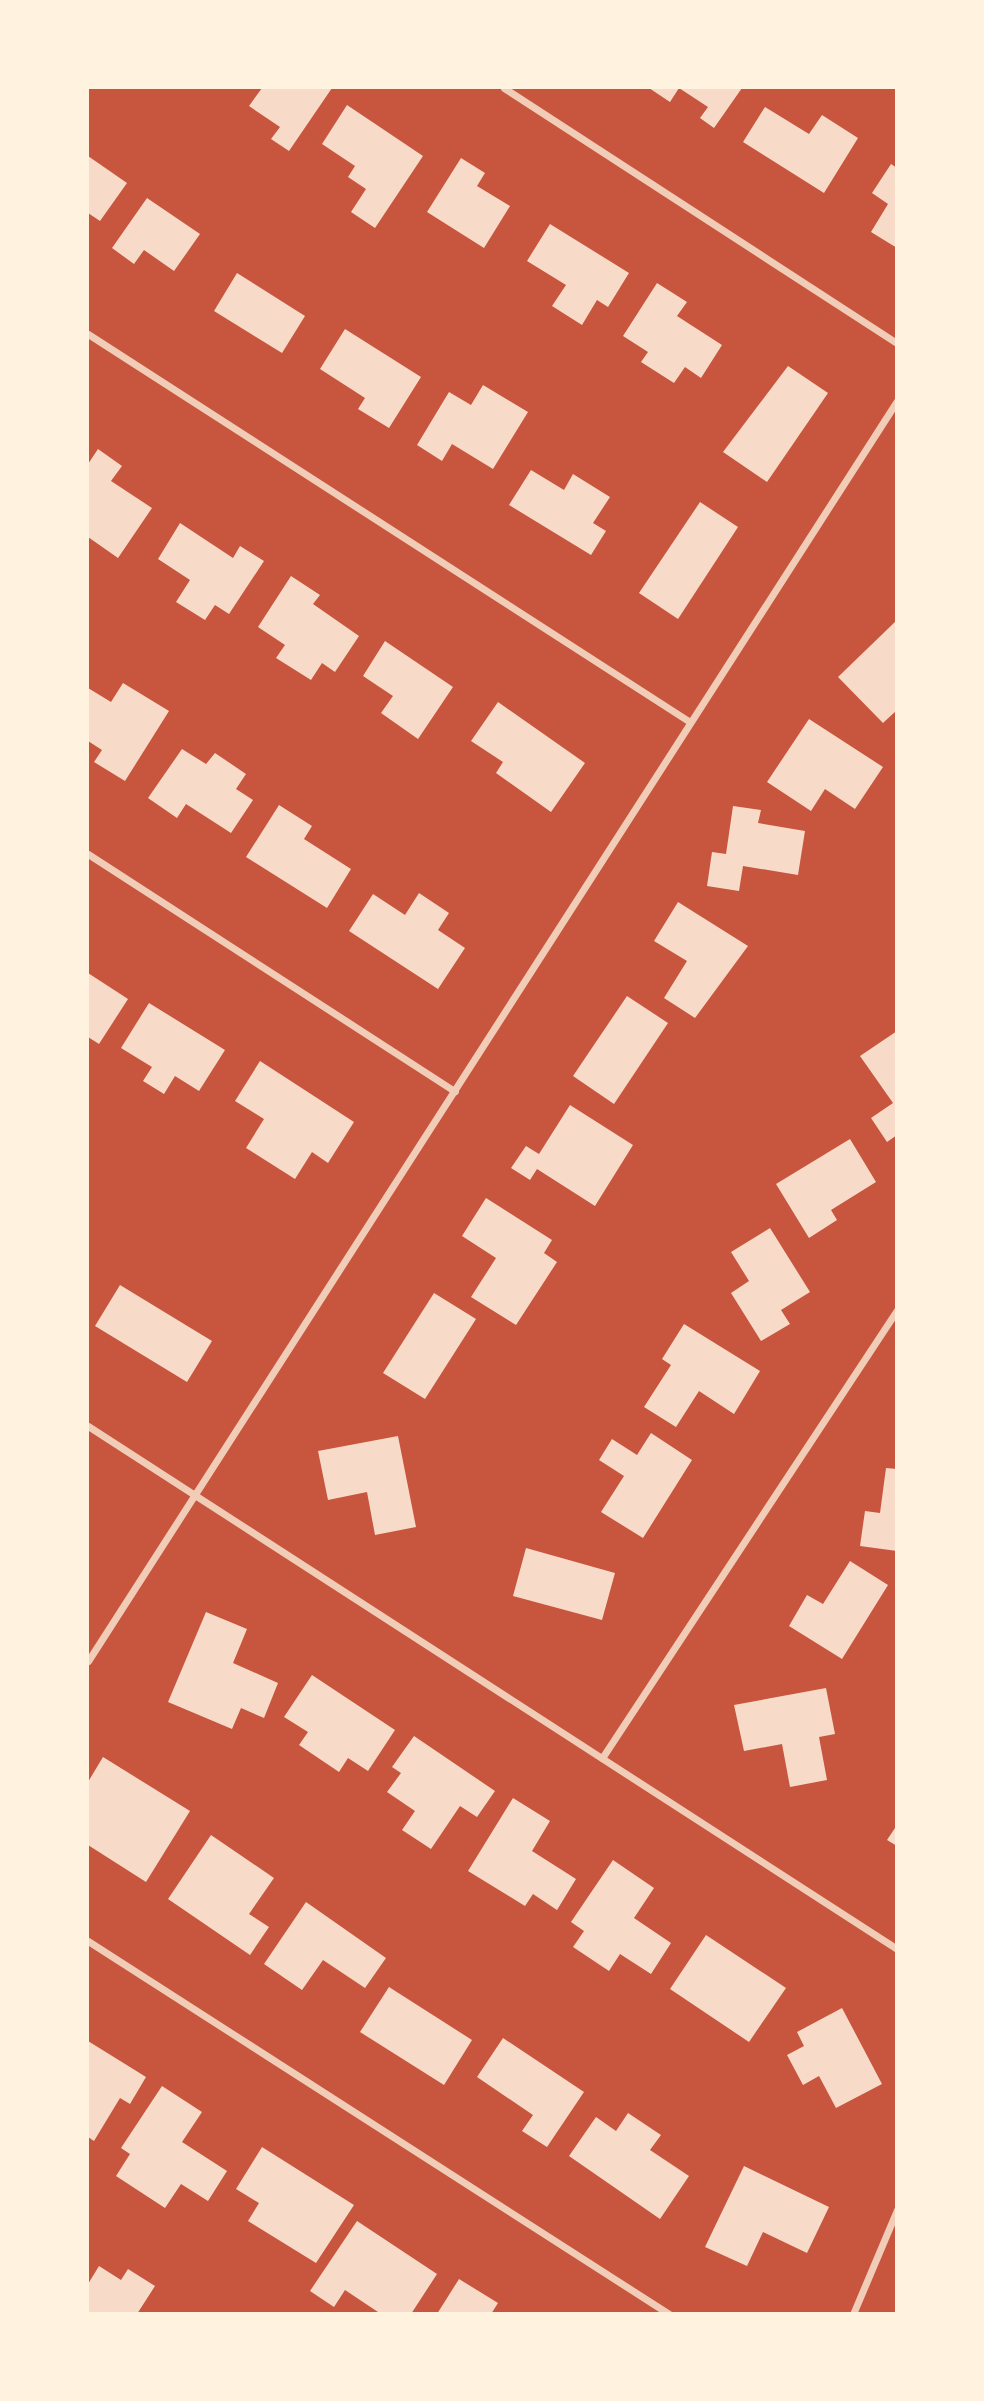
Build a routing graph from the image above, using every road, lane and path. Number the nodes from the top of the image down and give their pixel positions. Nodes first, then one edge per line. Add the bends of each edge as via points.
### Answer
1 (504, 88) edge
2 (88, 334) edge
3 (897, 343) edge
4 (897, 401) edge
5 (690, 722) junction
6 (88, 854) edge
7 (455, 1091) junction
8 (897, 1310) edge
9 (88, 1426) edge
10 (194, 1495) junction
11 (88, 1661) edge
12 (602, 1758) junction
13 (88, 1941) edge
14 (897, 1949) edge
15 (897, 2210) edge
16 (669, 2314) edge
17 (853, 2314) edge

1 - 3 street
2 - 5 street
4 - 5 street
5 - 7 street
6 - 7 street
7 - 10 street
8 - 12 street
9 - 10 street
10 - 11 street
10 - 12 street
12 - 14 street
13 - 16 street
15 - 17 street

